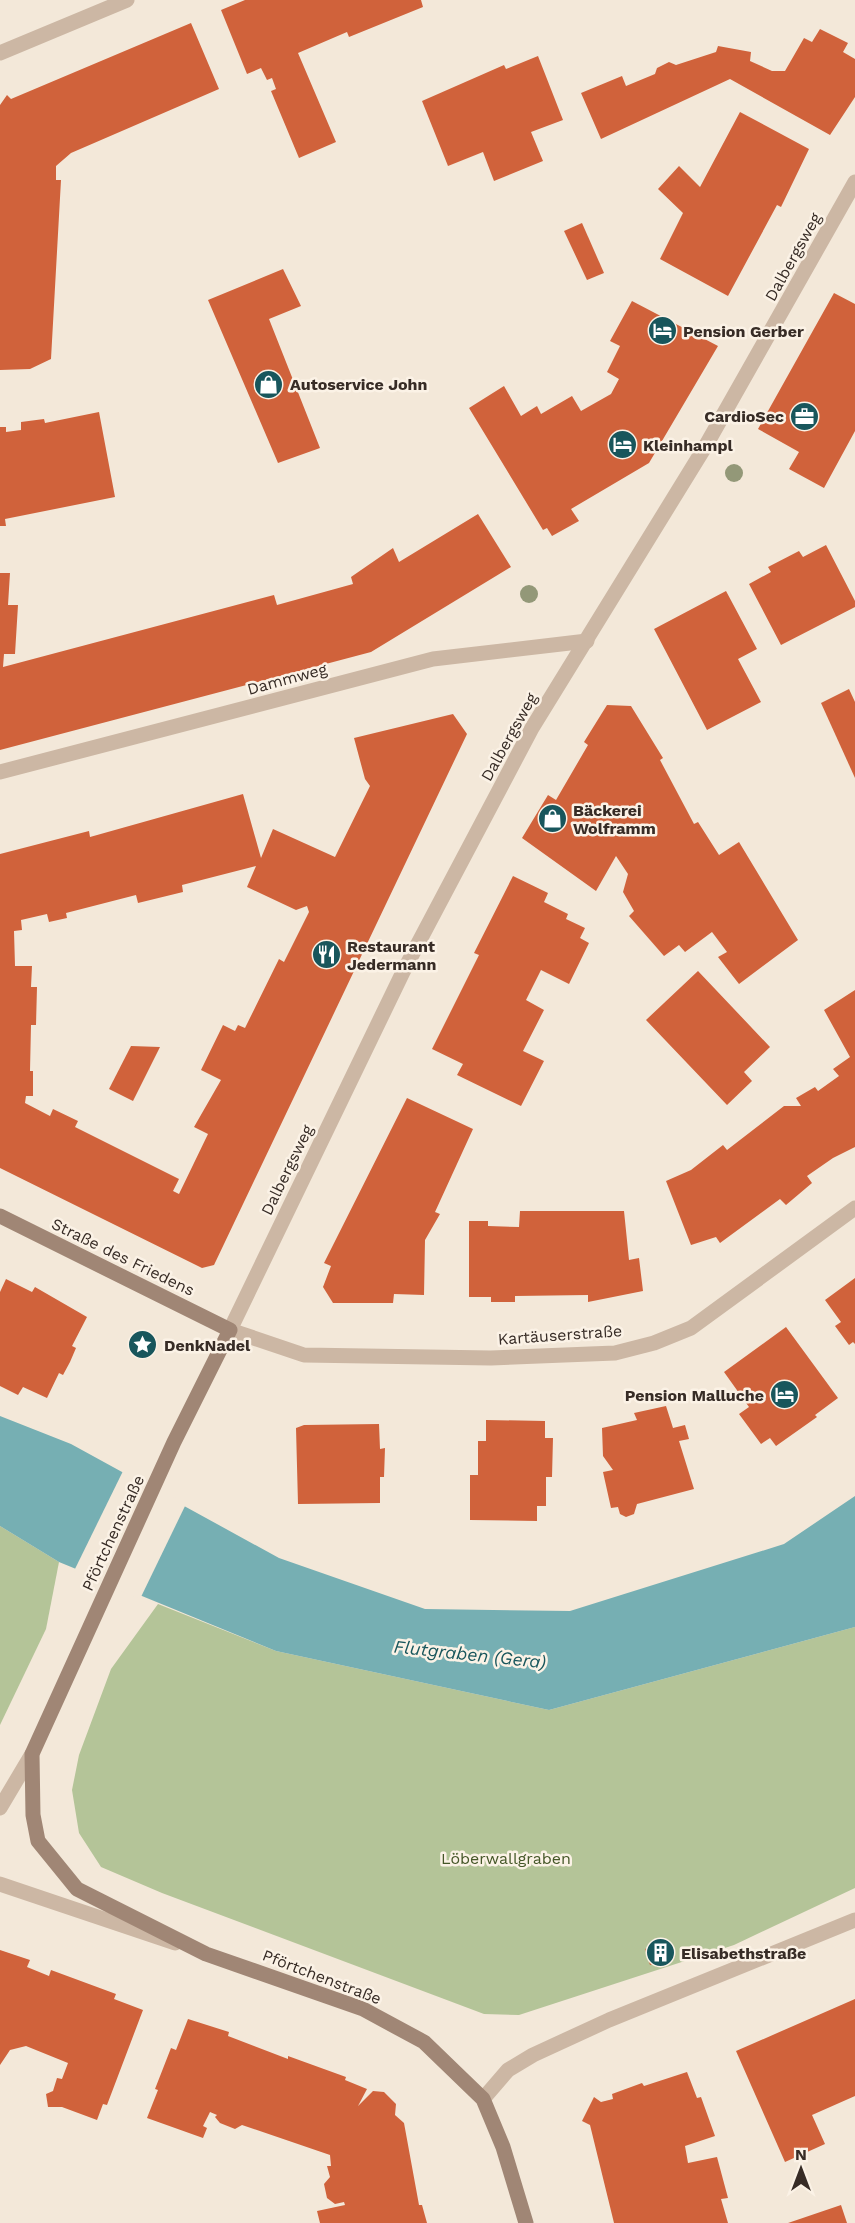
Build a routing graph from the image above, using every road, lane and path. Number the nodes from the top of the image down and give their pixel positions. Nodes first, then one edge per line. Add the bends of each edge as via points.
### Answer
1 (127, 0) edge
2 (0, 53) edge
3 (855, 182) edge
4 (587, 641) junction
5 (0, 772) edge
6 (855, 1208) edge
7 (0, 1216) edge
8 (230, 1330) junction
9 (32, 1754) junction
10 (0, 1808) edge
11 (0, 1884) edge
12 (855, 1920) edge
13 (206, 1954) junction
14 (483, 2099) junction
15 (526, 2223) edge

1 - 2 street
3 - 4 street, Dalbergsweg via 711,437
4 - 5 street, Dammweg via 433,659
4 - 8 street, Dalbergsweg via 532,728 403,972
6 - 8 street, Kartäuserstraße via 691,1328 615,1353 491,1358 304,1355
7 - 8 main road, Straße des Friedens
8 - 9 main road, Pförtchenstraße
9 - 10 street, Pförtchenstraße
9 - 13 main road, Pförtchenstraße via 33,1815 38,1841 70,1881 77,1889
11 - 13 street, Pförtchenstraße
12 - 14 street via 533,2055 508,2070
13 - 14 main road, Pförtchenstraße via 363,2009 424,2042
14 - 15 main road, Pförtchenstraße via 503,2147

